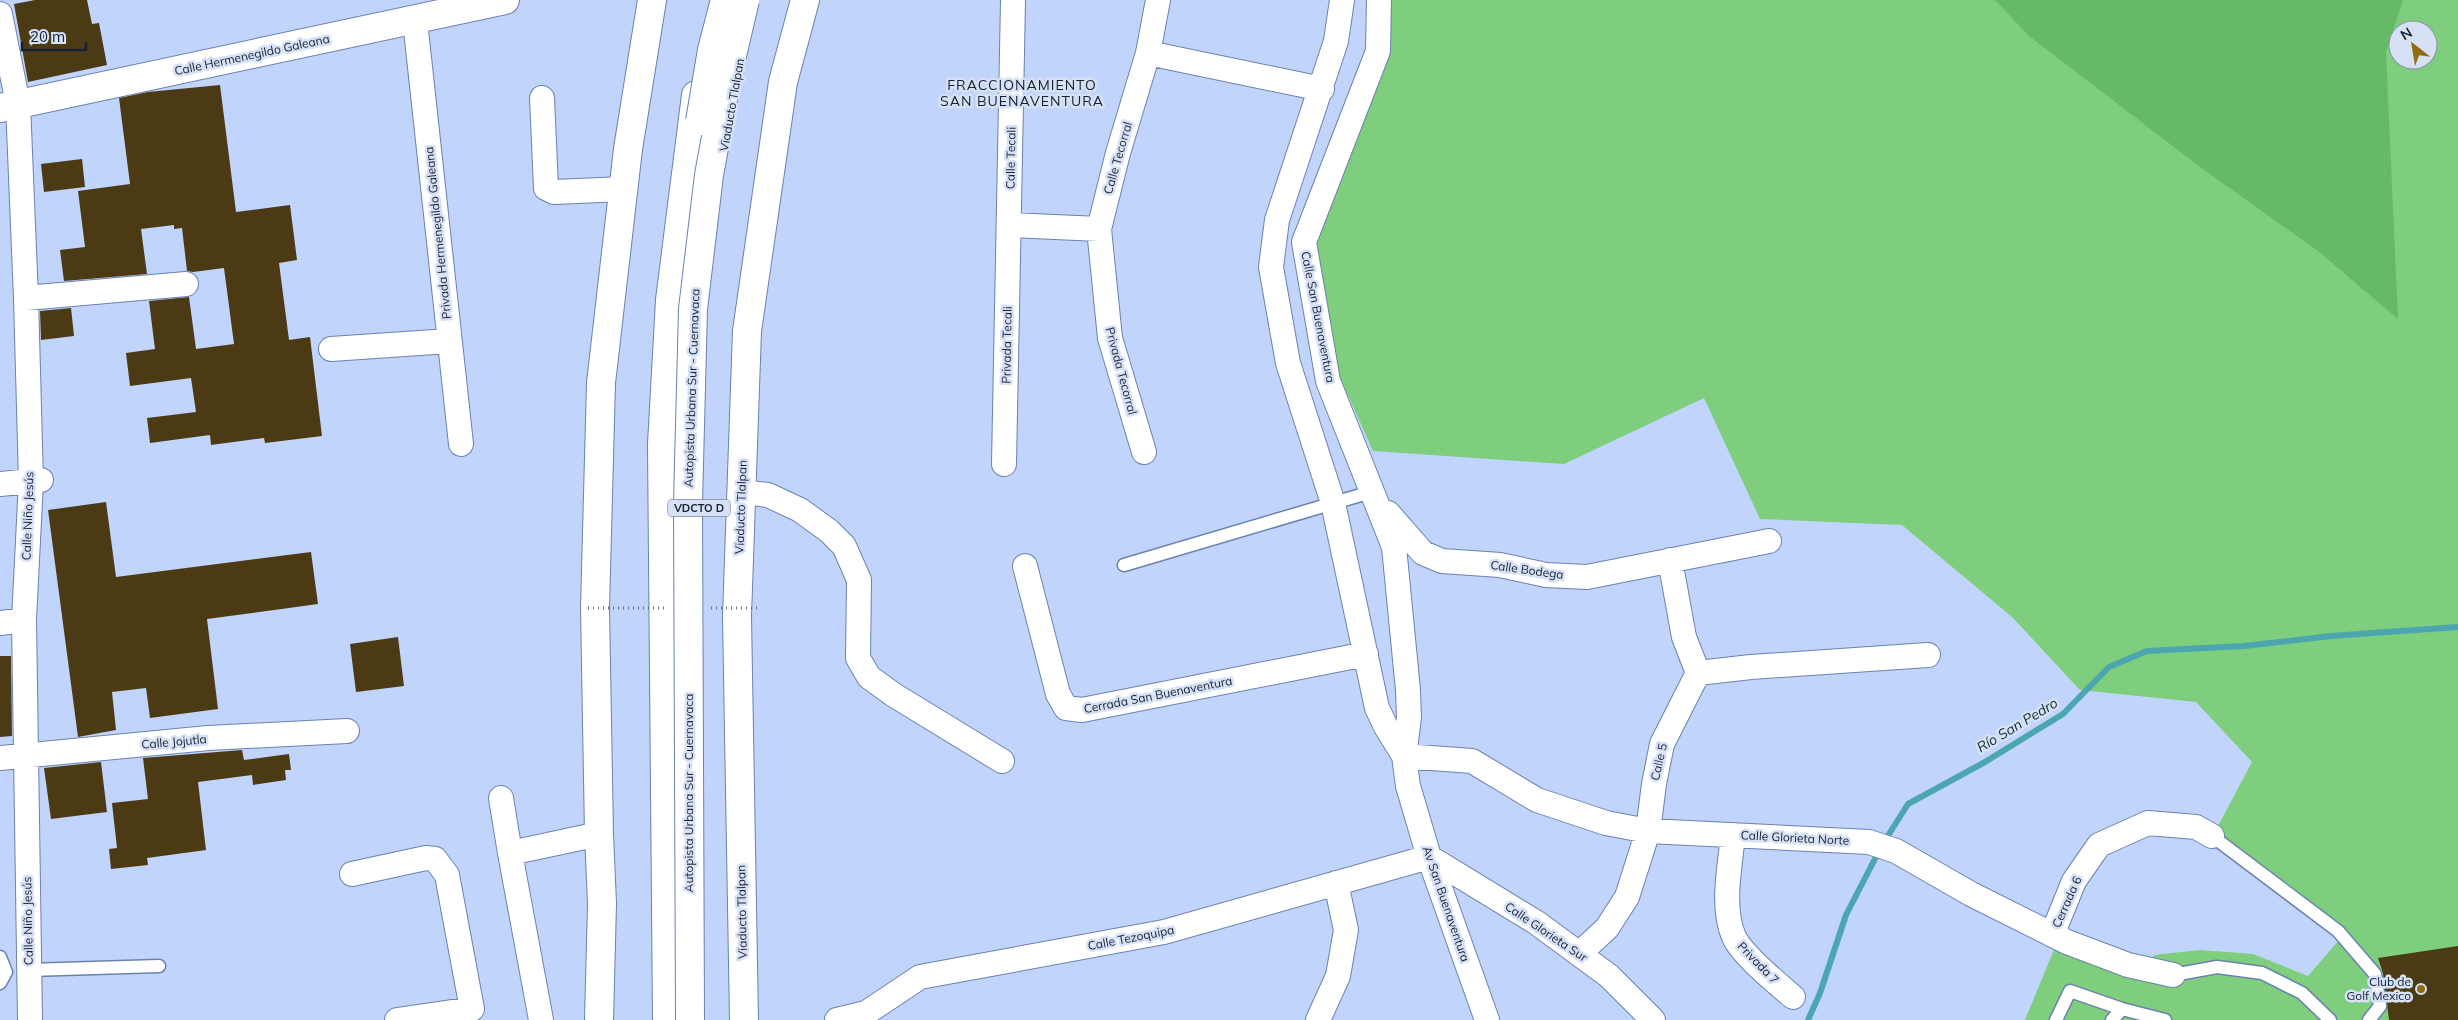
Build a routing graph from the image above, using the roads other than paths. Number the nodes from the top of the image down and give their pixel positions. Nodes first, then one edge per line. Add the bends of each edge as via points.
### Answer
1 (504, 0) edge
2 (652, 0) edge
3 (714, 0) edge
4 (725, 0) edge
5 (744, 0) edge
6 (752, 0) edge
7 (805, 0) edge
8 (1013, 0) edge
9 (1158, 0) edge
10 (1342, 0) edge
11 (1379, 0) edge
12 (0, 14) edge
13 (414, 21) junction
14 (1148, 53) junction
15 (1322, 89) junction
16 (542, 98) dead end
17 (9, 106) edge
18 (624, 189) junction
19 (1010, 225) junction
20 (1099, 230) junction
21 (186, 284) dead end
22 (26, 298) junction
23 (449, 341) junction
24 (331, 349) dead end
25 (461, 444) dead end
26 (1144, 452) dead end
27 (1004, 464) dead end
28 (36, 475) junction
29 (0, 484) edge
30 (742, 492) junction
31 (1371, 492) junction
32 (1333, 503) junction
33 (1769, 541) dead end
34 (1670, 560) junction
35 (1124, 565) dead end
36 (1025, 566) dead end
37 (24, 620) junction
38 (0, 623) edge
39 (1366, 654) junction
40 (1928, 655) dead end
41 (1698, 673) junction
42 (348, 731) dead end
43 (25, 755) junction
44 (1404, 756) junction
45 (0, 758) edge
46 (1002, 761) dead end
47 (1408, 786) joint
48 (501, 798) dead end
49 (1648, 831) junction
50 (599, 834) junction
51 (1733, 835) junction
52 (2212, 836) joint
53 (510, 853) junction
54 (1429, 857) junction
55 (352, 874) dead end
56 (1336, 883) junction
57 (2052, 935) junction
58 (1579, 954) junction
59 (0, 957) edge
60 (159, 966) dead end
61 (29, 970) junction
62 (2173, 975) joint
63 (0, 983) edge
64 (1793, 997) dead end
65 (2122, 1009) junction
66 (473, 1014) edge
67 (2323, 1018) edge
68 (846, 1019) edge
69 (30, 1020) edge
70 (397, 1020) edge
71 (541, 1020) edge
72 (599, 1020) edge
73 (667, 1020) edge
74 (676, 1020) edge
75 (690, 1020) edge
76 (701, 1020) edge
77 (744, 1020) edge
78 (1318, 1020) edge
79 (1486, 1020) edge
80 (1653, 1020) edge
81 (2056, 1020) edge
82 (2112, 1020) edge
83 (2166, 1020) edge
84 (2369, 1020) edge

1 - 13 main road, Calle Hermenegildo Galeana
2 - 18 main road
3 - 73 main road, VDCTO D via 705,34 684,178 670,300 662,444
4 - 74 main road, Autopista Urbana Sur - Cuernavaca, bridge via 712,50 691,173 678,301 672,498
5 - 75 main road, Autopista Urbana Sur - Cuernavaca, bridge via 709,175 693,309 688,503
6 - 76 main road, Viaducto Tlalpan / VDCTO D via 710,230 702,324 699,439
7 - 30 main road, Viaducto Tlalpan via 783,82 747,331
8 - 19 street, Calle Tecali
9 - 14 street, Calle Tecorral
10 - 15 street, Calle San Buenaventura via 1336,41
11 - 31 street, Calle San Buenaventura via 1378,51 1304,242 1328,381
12 - 17 street, Calle Niño Jesús
13 - 17 main road, Calle Hermenegildo Galeana
13 - 23 street, Privada Hermenegildo Galeana
14 - 15 street
14 - 20 street, Calle Tecorral
15 - 32 street, Calle San Buenaventura via 1277,220 1271,267 1288,363
16 - 18 street via 546,188 554,192
17 - 22 street, Calle Niño Jesús
18 - 50 main road via 601,383 595,608
19 - 20 street
19 - 27 street, Privada Tecali
20 - 26 street, Privada Tecorral via 1110,338
21 - 22 street
22 - 28 street, Calle Niño Jesús
23 - 24 street
23 - 25 street, Privada Hermenegildo Galeana
28 - 29 street
28 - 37 street, Calle Niño Jesús
30 - 46 street via 768,495 800,510 830,530 844,546 858,580 858,658 869,677
30 - 77 main road, Viaducto Tlalpan via 737,616
31 - 32 lane
31 - 34 street, Calle Bodega via 1410,541 1423,553 1442,561 1500,565 1546,575 1587,577
31 - 44 street, Calle San Buenaventura via 1394,547 1397,571 1409,718
32 - 35 lane
32 - 39 street, Calle San Buenaventura
33 - 34 street, Calle Bodega
34 - 41 street via 1684,637
36 - 39 street, Cerrada San Buenaventura via 1058,694 1066,708 1082,710
37 - 38 street
37 - 43 street, Calle Niño Jesús
39 - 44 street, Calle San Buenaventura via 1377,708
40 - 41 street
41 - 49 street, Calle 5 via 1662,744
42 - 43 street, Calle Jojutla via 208,738
43 - 45 street, Calle Jojutla
43 - 61 street, Calle Niño Jesús
44 - 47 street, Calle San Buenaventura
44 - 49 street, Calle Glorieta Norte via 1472,760 1537,800 1606,823
47 - 54 street, Av San Buenaventura
48 - 53 street
49 - 51 street, Calle Glorieta Norte
49 - 58 street, Calle 5 via 1627,897 1607,928
50 - 53 street
50 - 72 main road via 602,904
51 - 57 street, Calle Glorieta Norte via 1869,842 1896,851
51 - 64 street, Privada 7 via 1727,906 1734,938 1766,974
52 - 57 street, Cerrada 6 via 2196,827 2148,823 2098,845 2074,881
52 - 84 lane via 2338,931 2376,974 2380,1006
53 - 71 street
54 - 56 street, Calle Tezoquipa
54 - 58 street, Calle Glorieta Sur via 1537,923
54 - 79 street, Av San Buenaventura
55 - 66 street via 426,858 435,859 441,865 447,875
56 - 68 street, Calle Tezoquipa via 1164,932 920,977 866,1013
56 - 78 street via 1346,930 1338,976
57 - 62 street, Calle Glorieta Norte via 2128,965
58 - 80 street, Calle Glorieta Sur via 1609,976
59 - 63 lane via 6,972
60 - 61 lane
61 - 69 street, Calle Niño Jesús
62 - 67 lane via 2217,967 2262,973 2302,993
65 - 81 lane via 2070,990
65 - 82 lane
65 - 83 lane
66 - 70 street

